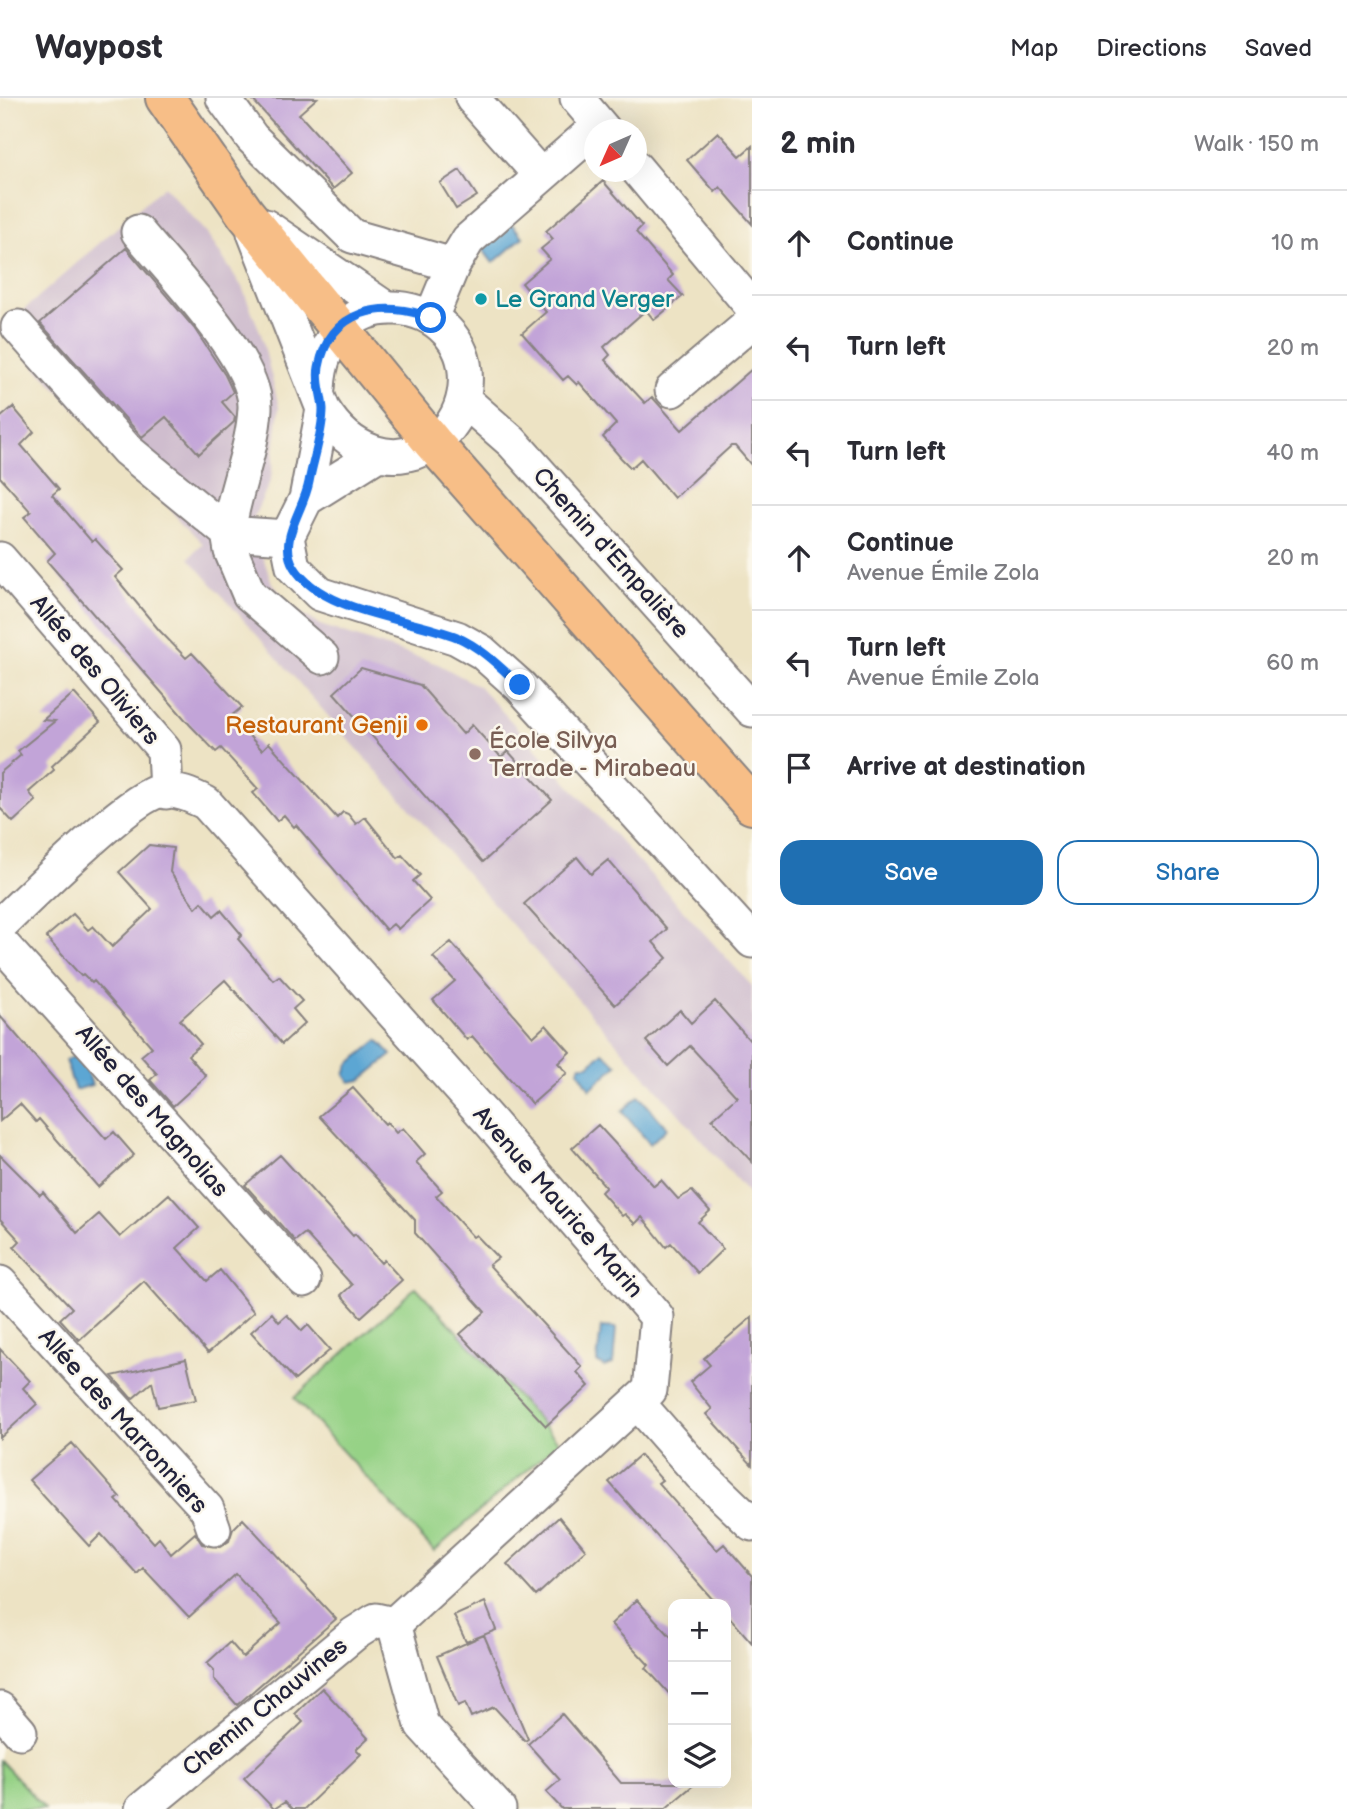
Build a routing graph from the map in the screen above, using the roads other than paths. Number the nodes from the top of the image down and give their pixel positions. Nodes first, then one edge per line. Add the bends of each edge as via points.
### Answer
1 (165, 98) edge
2 (223, 98) edge
3 (472, 98) edge
4 (577, 98) edge
5 (592, 119) edge
6 (584, 140) edge
7 (541, 176) junction
8 (647, 181) edge
9 (245, 213) junction
10 (138, 232) dead end
11 (453, 265) junction
12 (384, 307) junction
13 (752, 307) edge
14 (431, 318) junction
15 (752, 322) edge
16 (18, 327) dead end
17 (340, 328) junction
18 (672, 390) dead end
19 (320, 399) junction
20 (464, 400) junction
21 (433, 443) junction
22 (378, 454) junction
23 (306, 499) junction
24 (228, 533) junction
25 (288, 537) junction
26 (0, 559) edge
27 (322, 657) dead end
28 (752, 710) edge
29 (166, 792) junction
30 (752, 805) edge
31 (0, 925) edge
32 (752, 941) edge
33 (0, 942) edge
34 (304, 1280) dead end
35 (0, 1283) edge
36 (637, 1402) junction
37 (752, 1524) edge
38 (215, 1529) dead end
39 (394, 1624) junction
40 (142, 1809) edge
41 (499, 1809) edge

1 - 9 main road
2 - 11 street via 252,138 352,236
3 - 7 street
4 - 5 street
6 - 7 street
7 - 11 street via 468,240
8 - 13 street
9 - 12 street
9 - 17 main road
9 - 19 street
10 - 24 street via 216,326 251,379 255,406
11 - 14 street
12 - 14 street via 409,309
12 - 17 street via 360,313
14 - 20 street via 449,334 461,354
15 - 18 street
16 - 24 street via 127,450
17 - 19 street via 319,367
17 - 21 main road
19 - 22 street via 336,430 355,445
19 - 23 street
20 - 21 street via 452,424
20 - 28 street, Chemin d'Empalière via 512,442
21 - 22 street via 407,453
21 - 30 main road
22 - 23 street
23 - 25 street
24 - 25 street
24 - 27 street via 249,594
25 - 32 street via 293,567 320,594 457,638 482,652 520,685
26 - 29 street, Allée des Oliviers via 164,750
29 - 31 street via 131,805
29 - 36 street, Avenue Maurice Marin via 186,793 206,803 657,1317 650,1390
33 - 34 street, Allée des Magnolias
35 - 38 street, Allée des Marronniers via 206,1509
36 - 37 street via 701,1475
36 - 39 street, Avenue Maurice Marin
39 - 40 street, Chemin Chauvines via 376,1620 354,1634
39 - 41 street via 422,1724

